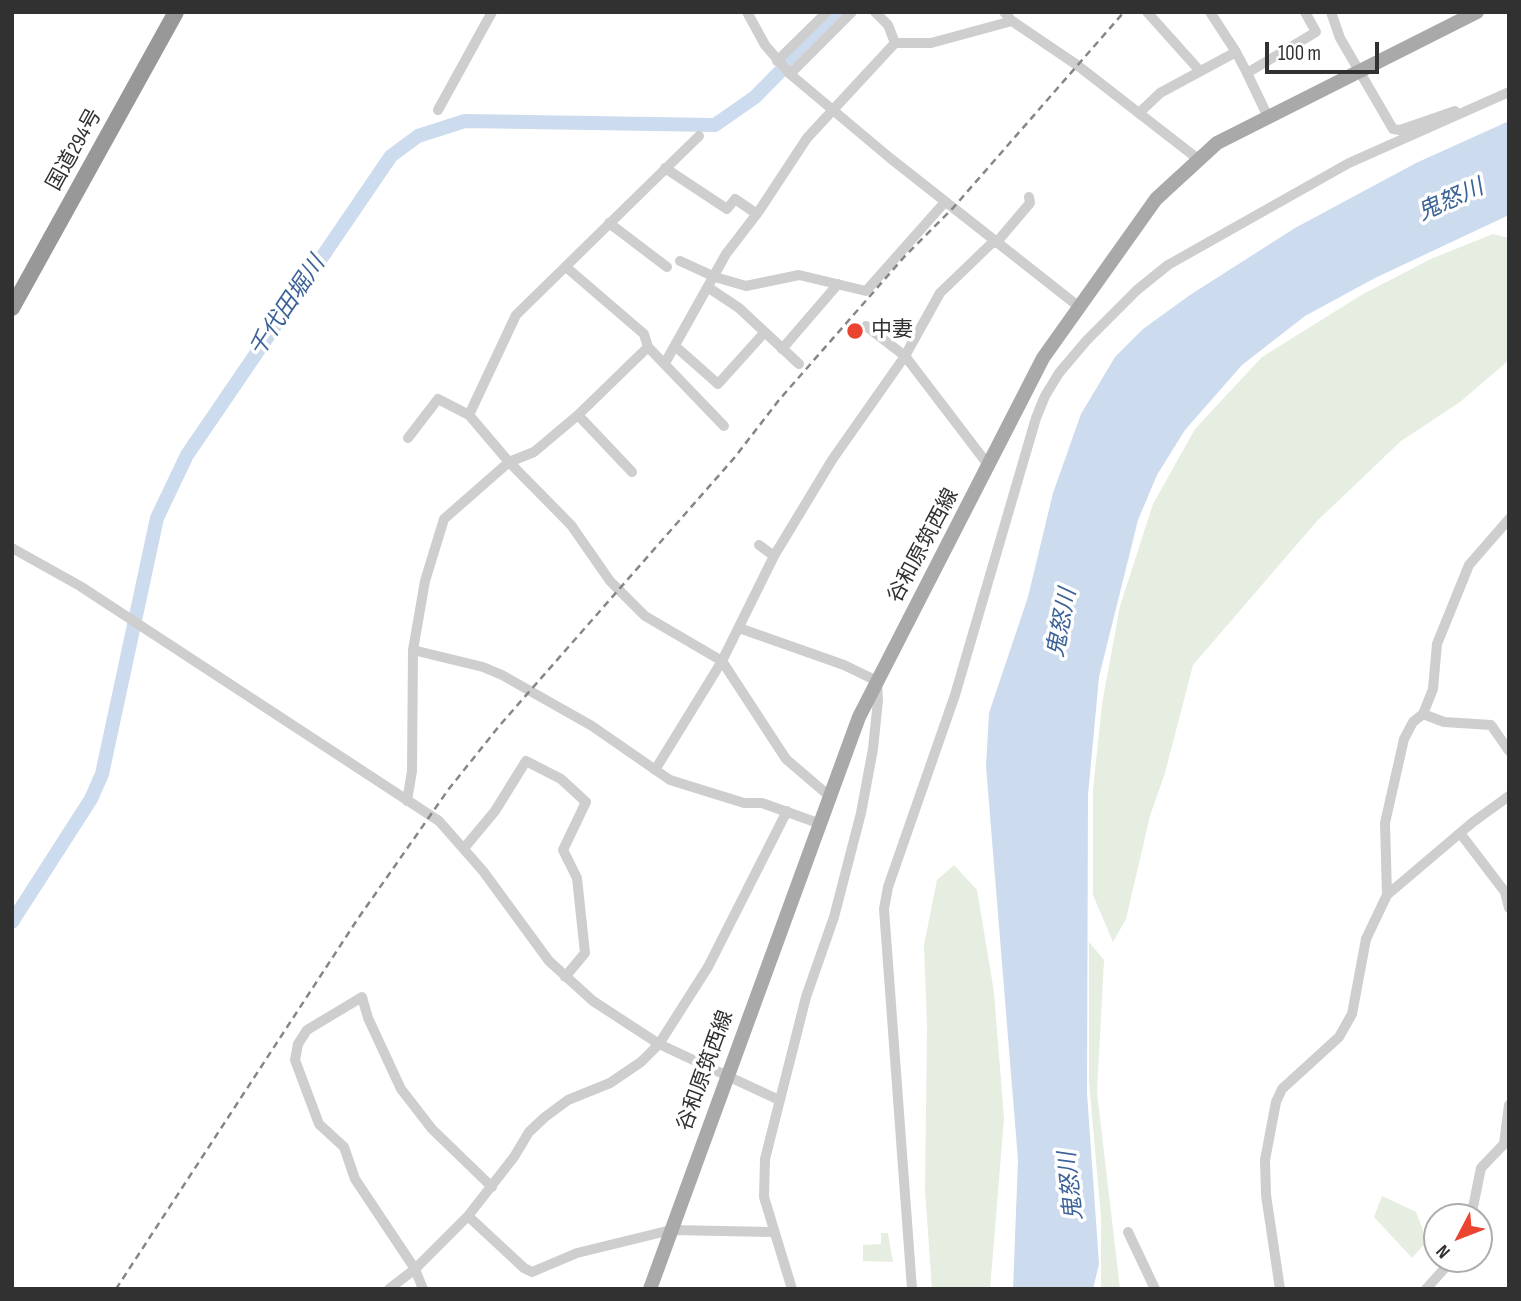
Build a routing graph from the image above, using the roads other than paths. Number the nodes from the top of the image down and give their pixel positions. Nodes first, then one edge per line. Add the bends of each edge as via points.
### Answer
1 (164, 12) edge
2 (176, 12) edge
3 (492, 12) edge
4 (747, 12) edge
5 (827, 12) edge
6 (852, 12) edge
7 (875, 12) edge
8 (1147, 12) edge
9 (1210, 12) edge
10 (1305, 12) edge
11 (1331, 12) edge
12 (1477, 12) edge
13 (1008, 17) edge
14 (1456, 17) edge
15 (895, 43) junction
16 (1236, 52) junction
17 (777, 61) junction
18 (1361, 69) junction
19 (1199, 70) junction
20 (1247, 73) junction
21 (790, 74) junction
22 (1509, 92) edge
23 (438, 110) dead end
24 (831, 110) junction
25 (1468, 110) junction
26 (1140, 113) junction
27 (1268, 117) junction
28 (699, 136) dead end
29 (1198, 159) junction
30 (665, 168) junction
31 (1029, 197) dead end
32 (945, 202) junction
33 (757, 214) junction
34 (609, 223) junction
35 (995, 242) junction
36 (681, 261) dead end
37 (566, 267) junction
38 (667, 267) dead end
39 (715, 277) junction
40 (838, 284) junction
41 (12, 287) edge
42 (709, 288) junction
43 (1078, 306) junction
44 (12, 308) edge
45 (866, 326) dead end
46 (764, 333) junction
47 (675, 346) junction
48 (648, 347) junction
49 (782, 349) junction
50 (905, 356) junction
51 (665, 363) junction
52 (799, 364) dead end
53 (469, 415) junction
54 (578, 415) junction
55 (724, 426) dead end
56 (408, 438) dead end
57 (509, 462) junction
58 (989, 467) junction
59 (632, 471) dead end
60 (1509, 519) edge
61 (759, 545) dead end
62 (12, 548) edge
63 (774, 556) junction
64 (739, 628) junction
65 (413, 650) junction
66 (722, 662) junction
67 (877, 681) junction
68 (1423, 714) junction
69 (1509, 751) edge
70 (655, 770) junction
71 (828, 795) junction
72 (1509, 796) edge
73 (407, 801) junction
74 (787, 811) junction
75 (818, 823) junction
76 (1460, 833) junction
77 (465, 848) junction
78 (1387, 895) junction
79 (1509, 908) edge
80 (565, 978) junction
81 (659, 1044) junction
82 (727, 1075) junction
83 (779, 1100) junction
84 (1509, 1105) edge
85 (492, 1187) junction
86 (1474, 1203) edge
87 (468, 1216) junction
88 (671, 1230) junction
89 (772, 1231) junction
90 (1128, 1232) dead end
91 (415, 1269) junction
92 (1440, 1273) edge
93 (389, 1289) edge
94 (423, 1289) edge
95 (650, 1289) edge
96 (792, 1289) edge
97 (912, 1289) edge
98 (1155, 1289) edge
99 (1280, 1289) edge
100 (1426, 1289) edge

1 - 41 highway, 国道294号
2 - 44 highway, 国道294号
3 - 23 street
4 - 17 street
5 - 17 street
6 - 21 street
7 - 15 street via 888,25
8 - 19 street
9 - 16 street
10 - 20 street via 1316,32
11 - 18 street via 1340,37
12 - 14 main road, 谷和原筑西線
13 - 15 street via 932,43
13 - 26 street
14 - 18 main road, 谷和原筑西線
15 - 24 street
16 - 19 street
16 - 20 street
17 - 21 street
18 - 25 street via 1393,129
18 - 27 main road, 谷和原筑西線
19 - 26 street via 1160,93
20 - 27 street
21 - 24 street
22 - 25 street
24 - 32 street
24 - 33 street
25 - 97 street via 1349,163 1168,265 1087,340 1045,396 955,695 884,909
26 - 29 street
27 - 29 main road, 谷和原筑西線 via 1217,143
28 - 30 street
29 - 43 main road, 谷和原筑西線 via 1156,199
30 - 33 street via 727,209 735,199
30 - 34 street
31 - 35 street via 1030,203
32 - 35 street
32 - 40 street via 872,287 866,291
33 - 39 street via 726,254
34 - 37 street
34 - 38 street
35 - 43 street
35 - 50 street via 940,293
36 - 39 street
37 - 48 street via 644,334
37 - 53 street via 516,315
39 - 40 street via 746,286 799,275
39 - 42 street
40 - 49 street
42 - 46 street
42 - 47 street
43 - 58 main road, 谷和原筑西線 via 1028,386
45 - 50 street
46 - 47 street via 718,384
46 - 49 street
47 - 51 street
48 - 51 street
48 - 54 street
49 - 52 street
50 - 58 street
50 - 63 street via 832,460
51 - 55 street
53 - 56 street via 438,399
53 - 57 street
54 - 57 street via 534,452
54 - 59 street
57 - 65 street via 444,519 425,581
57 - 66 street via 571,525 610,581 645,616
58 - 67 main road, 谷和原筑西線
60 - 68 street via 1469,565 1437,644 1433,689
61 - 63 street
62 - 73 street via 80,586
63 - 64 street
64 - 66 street
64 - 67 street
65 - 70 street via 502,675 592,726
65 - 73 street via 412,771
66 - 70 street
66 - 71 street via 786,759
67 - 71 main road, 谷和原筑西線
67 - 83 street via 873,749 861,813
68 - 69 street via 1444,722 1491,726
68 - 78 street via 1404,740 1385,823
70 - 74 street via 706,793
71 - 75 main road, 谷和原筑西線
72 - 76 street
73 - 77 street via 439,821
74 - 75 street
74 - 81 street via 708,967
75 - 82 main road, 谷和原筑西線
76 - 78 street
76 - 79 street via 1506,892
77 - 80 street
77 - 80 street via 526,761 561,779 586,802 563,850 577,878 585,953
78 - 99 street via 1366,939 1352,1014 1339,1037 1282,1088 1276,1102 1265,1160
80 - 81 street
81 - 82 street
81 - 85 street via 610,1083 585,1091 545,1117 528,1132
82 - 83 street
82 - 88 main road, 谷和原筑西線
83 - 89 street via 765,1159 764,1197
84 - 86 street via 1504,1144 1481,1168
85 - 87 street
85 - 91 street via 432,1129 401,1088 362,997 307,1030 295,1060 319,1124 344,1147 355,1179
87 - 88 street via 532,1272 577,1253
87 - 91 street
88 - 89 street
88 - 95 main road, 谷和原筑西線
89 - 96 street
90 - 98 street
91 - 93 street
91 - 94 street
92 - 100 street

